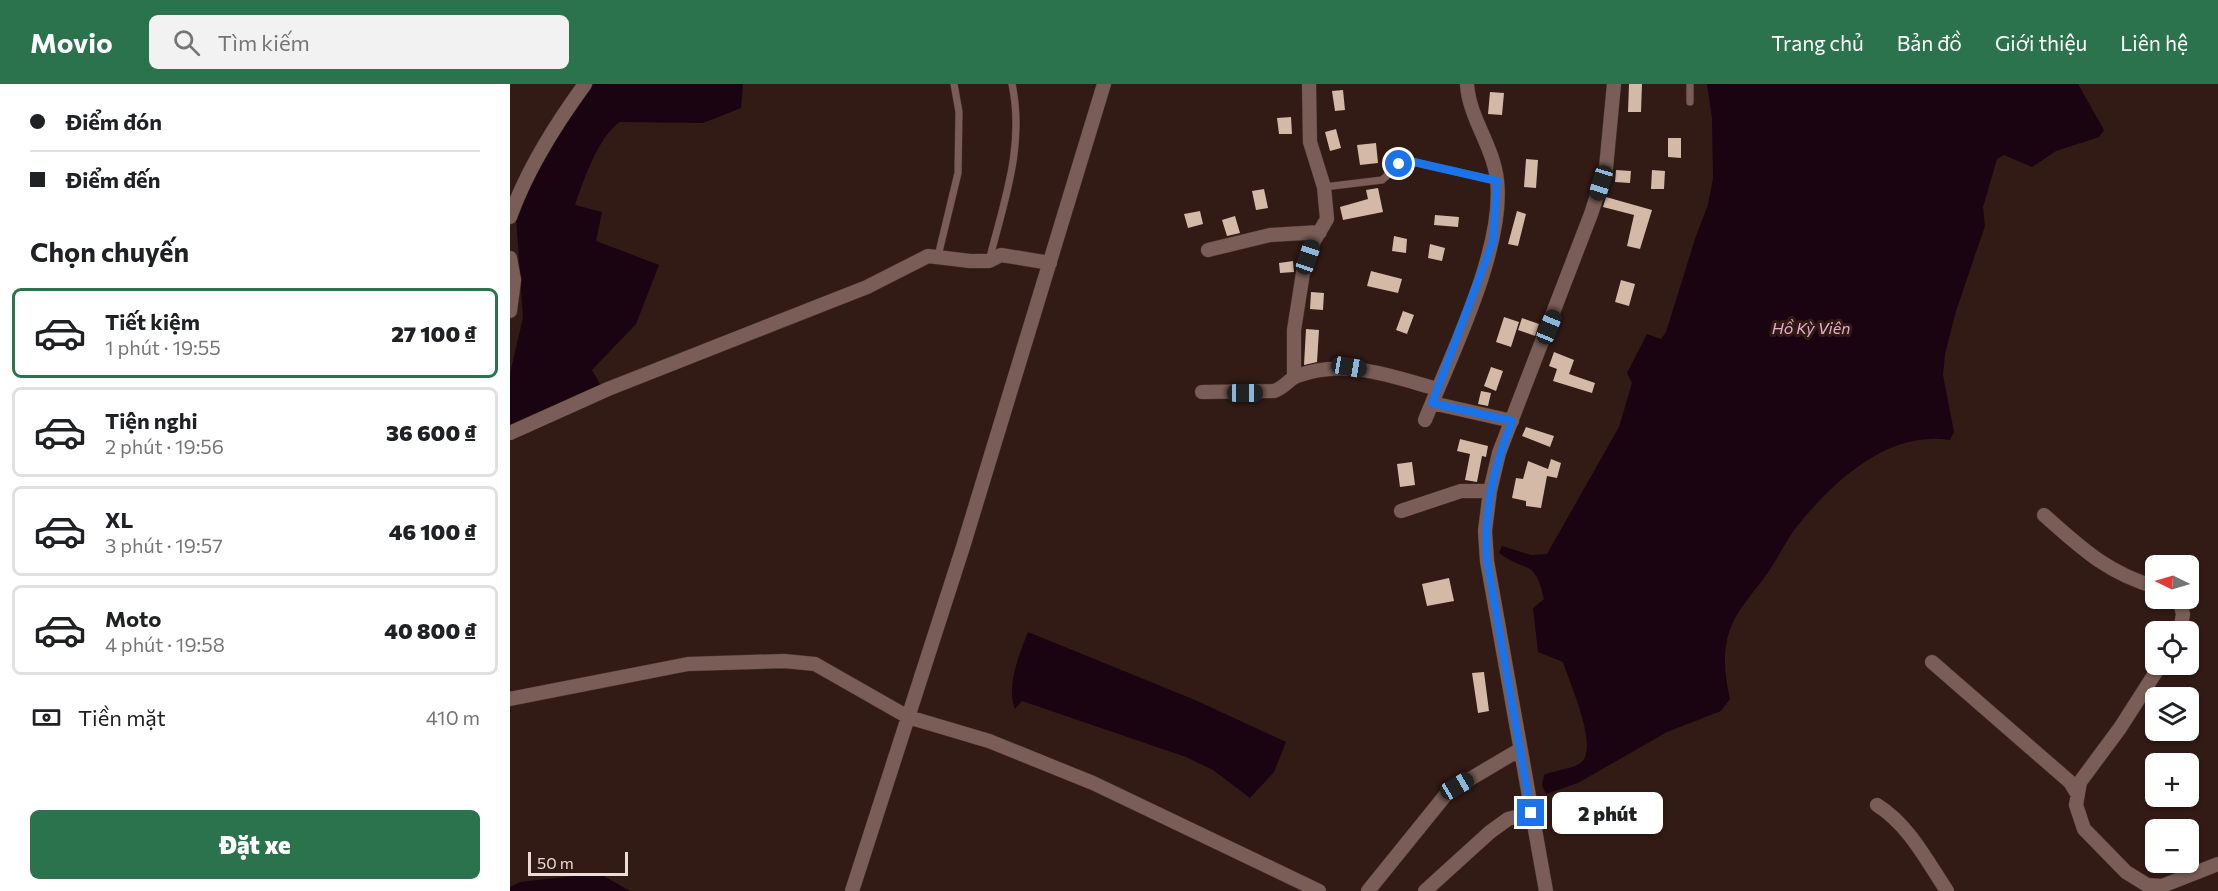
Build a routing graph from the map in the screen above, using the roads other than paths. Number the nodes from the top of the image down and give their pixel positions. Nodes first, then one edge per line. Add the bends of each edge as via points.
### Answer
1 (585, 84) edge
2 (954, 84) edge
3 (1012, 84) edge
4 (1104, 84) edge
5 (1309, 84) edge
6 (1467, 84) edge
7 (1614, 84) edge
8 (1690, 84) edge
9 (1690, 102) dead end
10 (1497, 181) junction
11 (1324, 187) junction
12 (510, 217) edge
13 (1320, 232) junction
14 (1208, 250) dead end
15 (938, 256) junction
16 (510, 258) edge
17 (989, 261) junction
18 (1050, 262) junction
19 (510, 310) edge
20 (1294, 377) junction
21 (1437, 389) junction
22 (1202, 392) dead end
23 (1432, 403) junction
24 (1425, 420) dead end
25 (1512, 421) junction
26 (510, 433) edge
27 (1490, 491) junction
28 (1401, 511) dead end
29 (2044, 515) dead end
30 (2145, 584) edge
31 (1932, 662) dead end
32 (2154, 675) edge
33 (510, 699) edge
34 (908, 717) junction
35 (1519, 750) junction
36 (2076, 792) junction
37 (1877, 806) dead end
38 (1531, 813) junction
39 (2218, 864) edge
40 (2161, 889) edge
41 (852, 891) edge
42 (1318, 891) edge
43 (1368, 891) edge
44 (1425, 891) edge
45 (1546, 891) edge
46 (1947, 891) edge

1 - 12 street via 521,187
2 - 15 lane via 959,112 958,173
3 - 17 lane via 1017,110 1016,152
4 - 18 street
5 - 11 street via 1310,142
6 - 10 street via 1470,106 1491,151
7 - 25 street via 1606,168
8 - 9 lane
10 - 11 lane via 1405,160 1382,180
10 - 21 street via 1493,241
11 - 13 street via 1327,219
13 - 14 street via 1270,235
13 - 20 street via 1303,273 1294,330
15 - 17 street via 953,261
15 - 26 street via 928,256 867,287 608,389
16 - 19 street via 514,280
17 - 18 street via 1000,255
18 - 34 street
20 - 21 street via 1349,367
20 - 22 street via 1274,391
21 - 23 street
23 - 24 street
23 - 25 street
25 - 27 street
27 - 28 street via 1461,491
27 - 35 street via 1485,531 1487,561
29 - 30 street via 2095,560
31 - 36 street via 2070,782
32 - 36 street
33 - 34 street via 688,664 784,661 815,664
34 - 41 street
34 - 42 street via 989,741 1093,783
35 - 38 street
35 - 43 street via 1448,792
36 - 40 street via 2084,829 2126,872
37 - 46 street via 1893,815
38 - 44 street via 1508,819 1490,832
38 - 45 street
39 - 40 street

